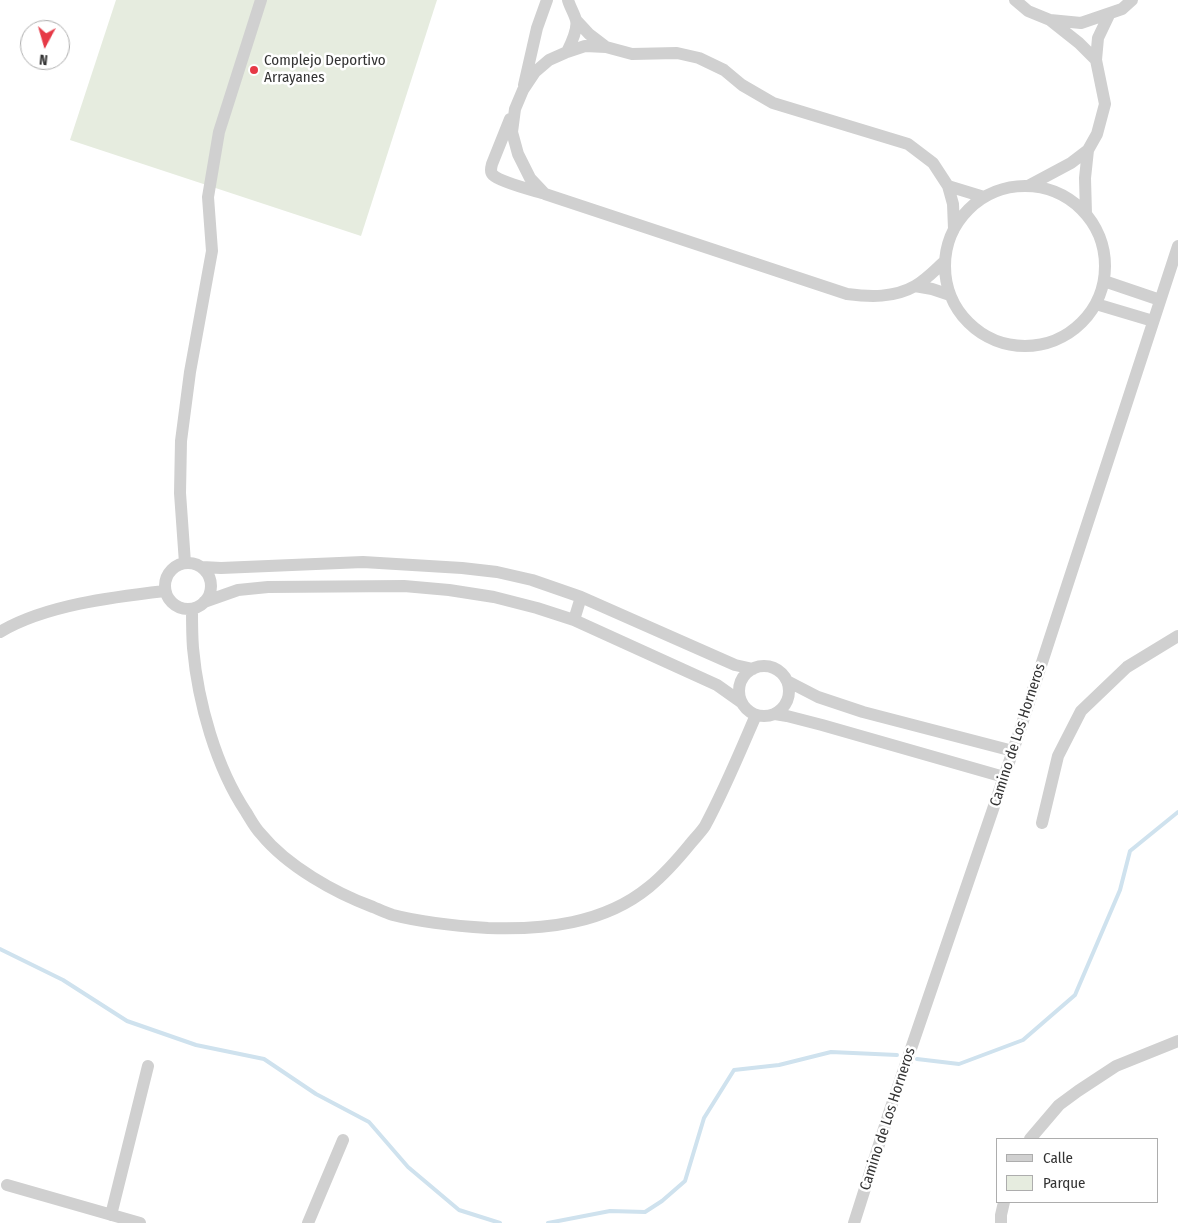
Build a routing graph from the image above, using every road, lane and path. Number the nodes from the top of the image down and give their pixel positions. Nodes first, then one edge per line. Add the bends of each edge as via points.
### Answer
1 (260, 0) edge
2 (547, 0) edge
3 (568, 0) edge
4 (1015, 0) edge
5 (1132, 0) edge
6 (1109, 14) junction
7 (1050, 20) junction
8 (577, 21) junction
9 (606, 47) junction
10 (567, 52) junction
11 (1096, 60) junction
12 (523, 90) junction
13 (515, 109) junction
14 (1088, 150) junction
15 (948, 186) junction
16 (1028, 186) junction
17 (545, 194) junction
18 (984, 197) junction
19 (1086, 214) junction
20 (954, 229) junction
21 (1178, 246) edge
22 (945, 261) junction
23 (1104, 282) junction
24 (915, 286) junction
25 (950, 295) junction
26 (1160, 300) junction
27 (1096, 304) junction
28 (1153, 321) junction
29 (185, 563) junction
30 (406, 564) junction
31 (202, 568) junction
32 (404, 586) junction
33 (165, 591) junction
34 (581, 597) junction
35 (204, 602) junction
36 (192, 609) junction
37 (574, 620) junction
38 (0, 632) edge
39 (1178, 636) edge
40 (754, 669) junction
41 (787, 681) junction
42 (741, 702) junction
43 (775, 714) junction
44 (756, 715) junction
45 (1013, 751) junction
46 (1004, 777) junction
47 (1042, 823) dead end
48 (1178, 1041) edge
49 (148, 1066) dead end
50 (1031, 1138) edge
51 (343, 1140) dead end
52 (7, 1185) dead end
53 (1004, 1203) edge
54 (111, 1215) junction
55 (140, 1223) edge
56 (308, 1223) edge
57 (854, 1223) edge
58 (1001, 1223) edge

1 - 29 street via 219,132 208,196 212,251 181,441 180,493
2 - 12 street
3 - 8 street
4 - 7 street via 1028,12
5 - 6 street
6 - 7 street via 1081,23
6 - 11 street via 1098,38
7 - 11 street
8 - 9 street
8 - 10 street
9 - 10 street via 585,46
9 - 15 street via 632,54 677,53 699,58 724,70 773,103 908,144 933,163
10 - 12 street via 549,60 535,72
11 - 14 street via 1106,104 1097,134
12 - 13 street
13 - 17 street via 512,132 518,154 530,178
13 - 17 street via 491,171 503,180
14 - 16 street
14 - 19 street
15 - 18 street
15 - 20 street
16 - 18 street via 1005,189
16 - 19 street via 1049,190 1069,199
17 - 24 street via 847,294 869,297 893,295
18 - 20 street via 967,211
19 - 23 street via 1103,245 1106,263
20 - 22 street
21 - 26 street, Camino de Los Horneros
22 - 24 street
22 - 25 street
23 - 26 street
23 - 27 street
24 - 25 street
25 - 27 street via 963,317 983,334 1007,344 1033,346 1058,339 1080,325
26 - 28 street, Camino de Los Horneros
27 - 28 street
28 - 45 street, Camino de Los Horneros
29 - 31 street
29 - 33 street via 171,569 164,583
30 - 31 street via 363,562
30 - 32 street
30 - 34 street via 497,572
31 - 35 street via 211,584
32 - 35 street via 268,587 238,590
32 - 37 street via 494,596
33 - 36 street via 172,603
33 - 38 street via 44,612
34 - 37 street
34 - 40 street via 735,665
35 - 36 street
36 - 44 street via 193,649 209,731 224,772 261,834 287,859 319,882 392,914 435,923 514,929 548,926 587,919 622,906 649,888 704,828
37 - 42 street via 718,685
39 - 47 street via 1127,667 1081,711 1058,756
40 - 41 street via 773,668
40 - 42 street via 740,683
41 - 43 street via 788,700
41 - 45 street via 818,697 863,712
42 - 44 street
43 - 44 street
43 - 46 street via 822,724
45 - 46 street, Camino de Los Horneros
46 - 57 street, Camino de Los Horneros
48 - 50 street via 1116,1066 1078,1091 1059,1105
49 - 54 street
51 - 56 street
52 - 54 street
53 - 58 street
54 - 55 street

